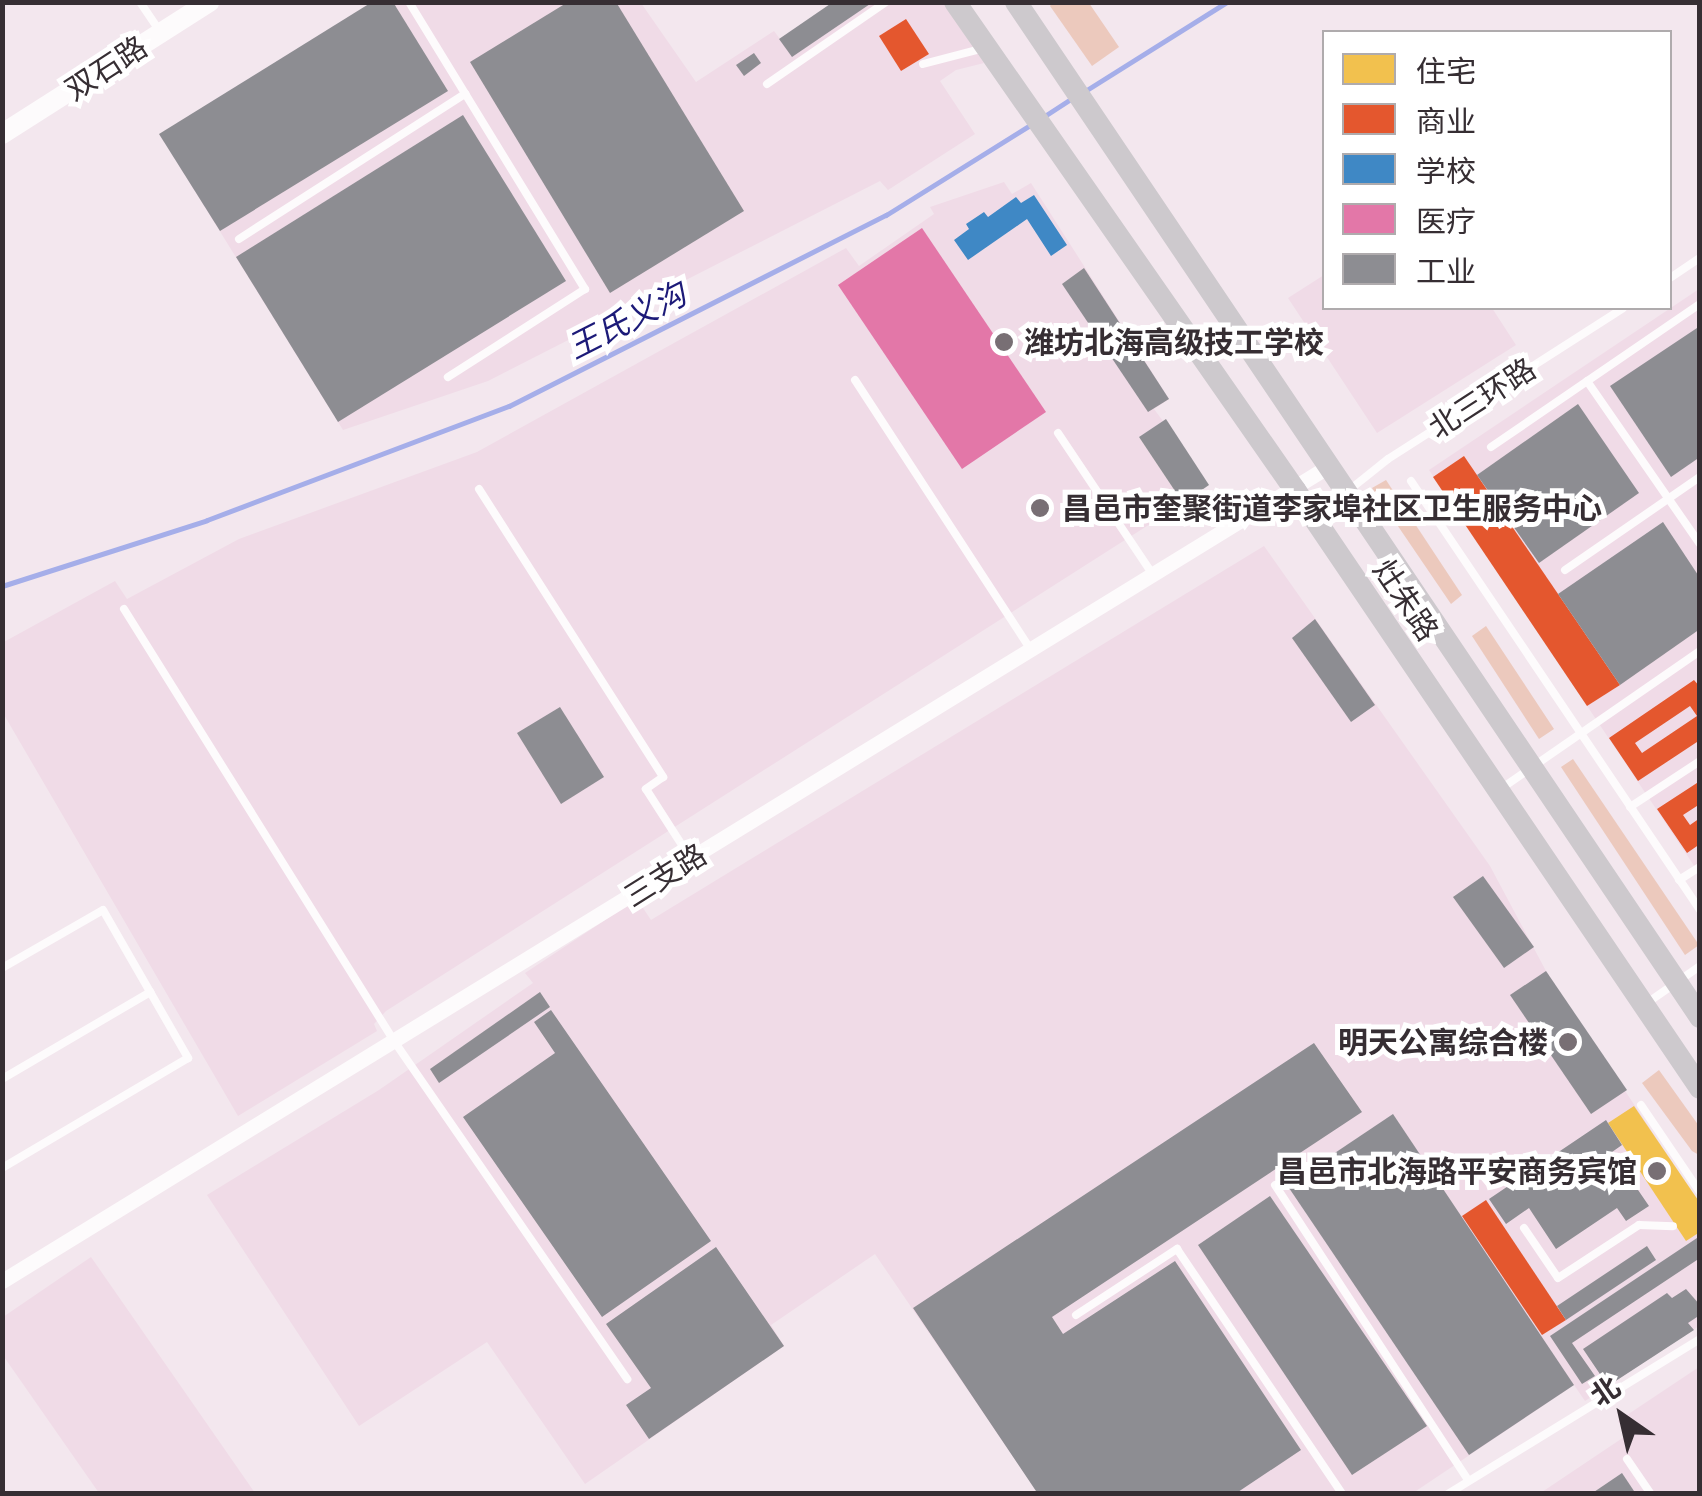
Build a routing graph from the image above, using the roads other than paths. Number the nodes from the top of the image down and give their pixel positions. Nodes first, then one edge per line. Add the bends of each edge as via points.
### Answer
1 (140, 2) edge
2 (209, 2) edge
3 (410, 2) edge
4 (886, 2) edge
5 (955, 2) edge
6 (1016, 2) edge
7 (161, 33) junction
8 (985, 48) junction
9 (923, 64) dead end
10 (767, 84) dead end
11 (466, 94) junction
12 (2, 134) edge
13 (239, 239) dead end
14 (1700, 258) edge
15 (1672, 277) edge
16 (1700, 304) edge
17 (1620, 310) edge
18 (448, 377) dead end
19 (855, 380) dead end
20 (1587, 381) junction
21 (1058, 433) dead end
22 (1492, 446) dead end
23 (1327, 467) junction
24 (1700, 478) edge
25 (1411, 481) dead end
26 (479, 489) dead end
27 (1295, 490) junction
28 (1345, 494) junction
29 (1668, 499) junction
30 (1700, 544) edge
31 (1565, 570) dead end
32 (1153, 575) junction
33 (124, 609) dead end
34 (1031, 650) junction
35 (1699, 652) edge
36 (1580, 732) junction
37 (1700, 761) edge
38 (1531, 768) junction
39 (1498, 791) junction
40 (1630, 806) junction
41 (691, 859) junction
42 (1700, 867) edge
43 (1679, 880) junction
44 (1700, 910) edge
45 (1700, 966) edge
46 (2, 968) edge
47 (1676, 984) junction
48 (150, 992) junction
49 (1644, 1005) junction
50 (1700, 1017) edge
51 (394, 1041) junction
52 (2, 1079) edge
53 (1700, 1088) edge
54 (1641, 1105) dead end
55 (2, 1168) edge
56 (1700, 1172) edge
57 (1690, 1178) junction
58 (1275, 1185) dead end
59 (1700, 1192) edge
60 (1673, 1226) dead end
61 (1524, 1228) dead end
62 (2, 1281) edge
63 (1076, 1315) dead end
64 (1700, 1339) edge
65 (628, 1380) dead end
66 (1628, 1459) dead end
67 (1468, 1480) junction
68 (1342, 1494) edge
69 (1448, 1494) edge
70 (1651, 1494) edge

1 - 7 lane
2 - 7 street, 双石路
3 - 11 lane
4 - 10 lane
5 - 8 main road, 灶朱路
6 - 23 main road, 灶朱路
7 - 12 street, 双石路
8 - 9 lane
8 - 27 main road, 灶朱路
11 - 13 lane
11 - 18 lane via 585,289
14 - 15 lane
16 - 20 lane
17 - 28 lane, 北三环路 via 1388,459
19 - 34 lane
20 - 22 lane
20 - 29 lane
21 - 32 lane
23 - 27 street, 三支路
23 - 28 main road, 灶朱路
24 - 29 lane
25 - 36 lane
26 - 41 lane via 663,777 646,789
27 - 32 street, 三支路
27 - 39 main road, 灶朱路
28 - 38 main road, 灶朱路
29 - 30 lane
29 - 31 lane
32 - 34 street, 三支路
33 - 51 lane
34 - 41 street, 三支路
35 - 36 lane
36 - 38 lane
36 - 40 lane
37 - 40 lane
38 - 39 lane
38 - 47 main road, 灶朱路
39 - 49 main road, 灶朱路
40 - 43 lane
41 - 51 street, 三支路
42 - 43 lane
43 - 44 lane
45 - 47 lane
46 - 48 lane via 103,910
47 - 49 lane
47 - 50 main road, 灶朱路
48 - 52 lane
48 - 55 lane via 188,1058
49 - 53 main road, 灶朱路
51 - 62 street, 三支路
51 - 65 lane
54 - 57 lane
56 - 57 lane
57 - 59 lane
58 - 67 lane
60 - 61 lane via 1638,1225 1558,1278
63 - 68 lane via 1177,1249
64 - 67 lane
66 - 70 lane
67 - 69 lane

